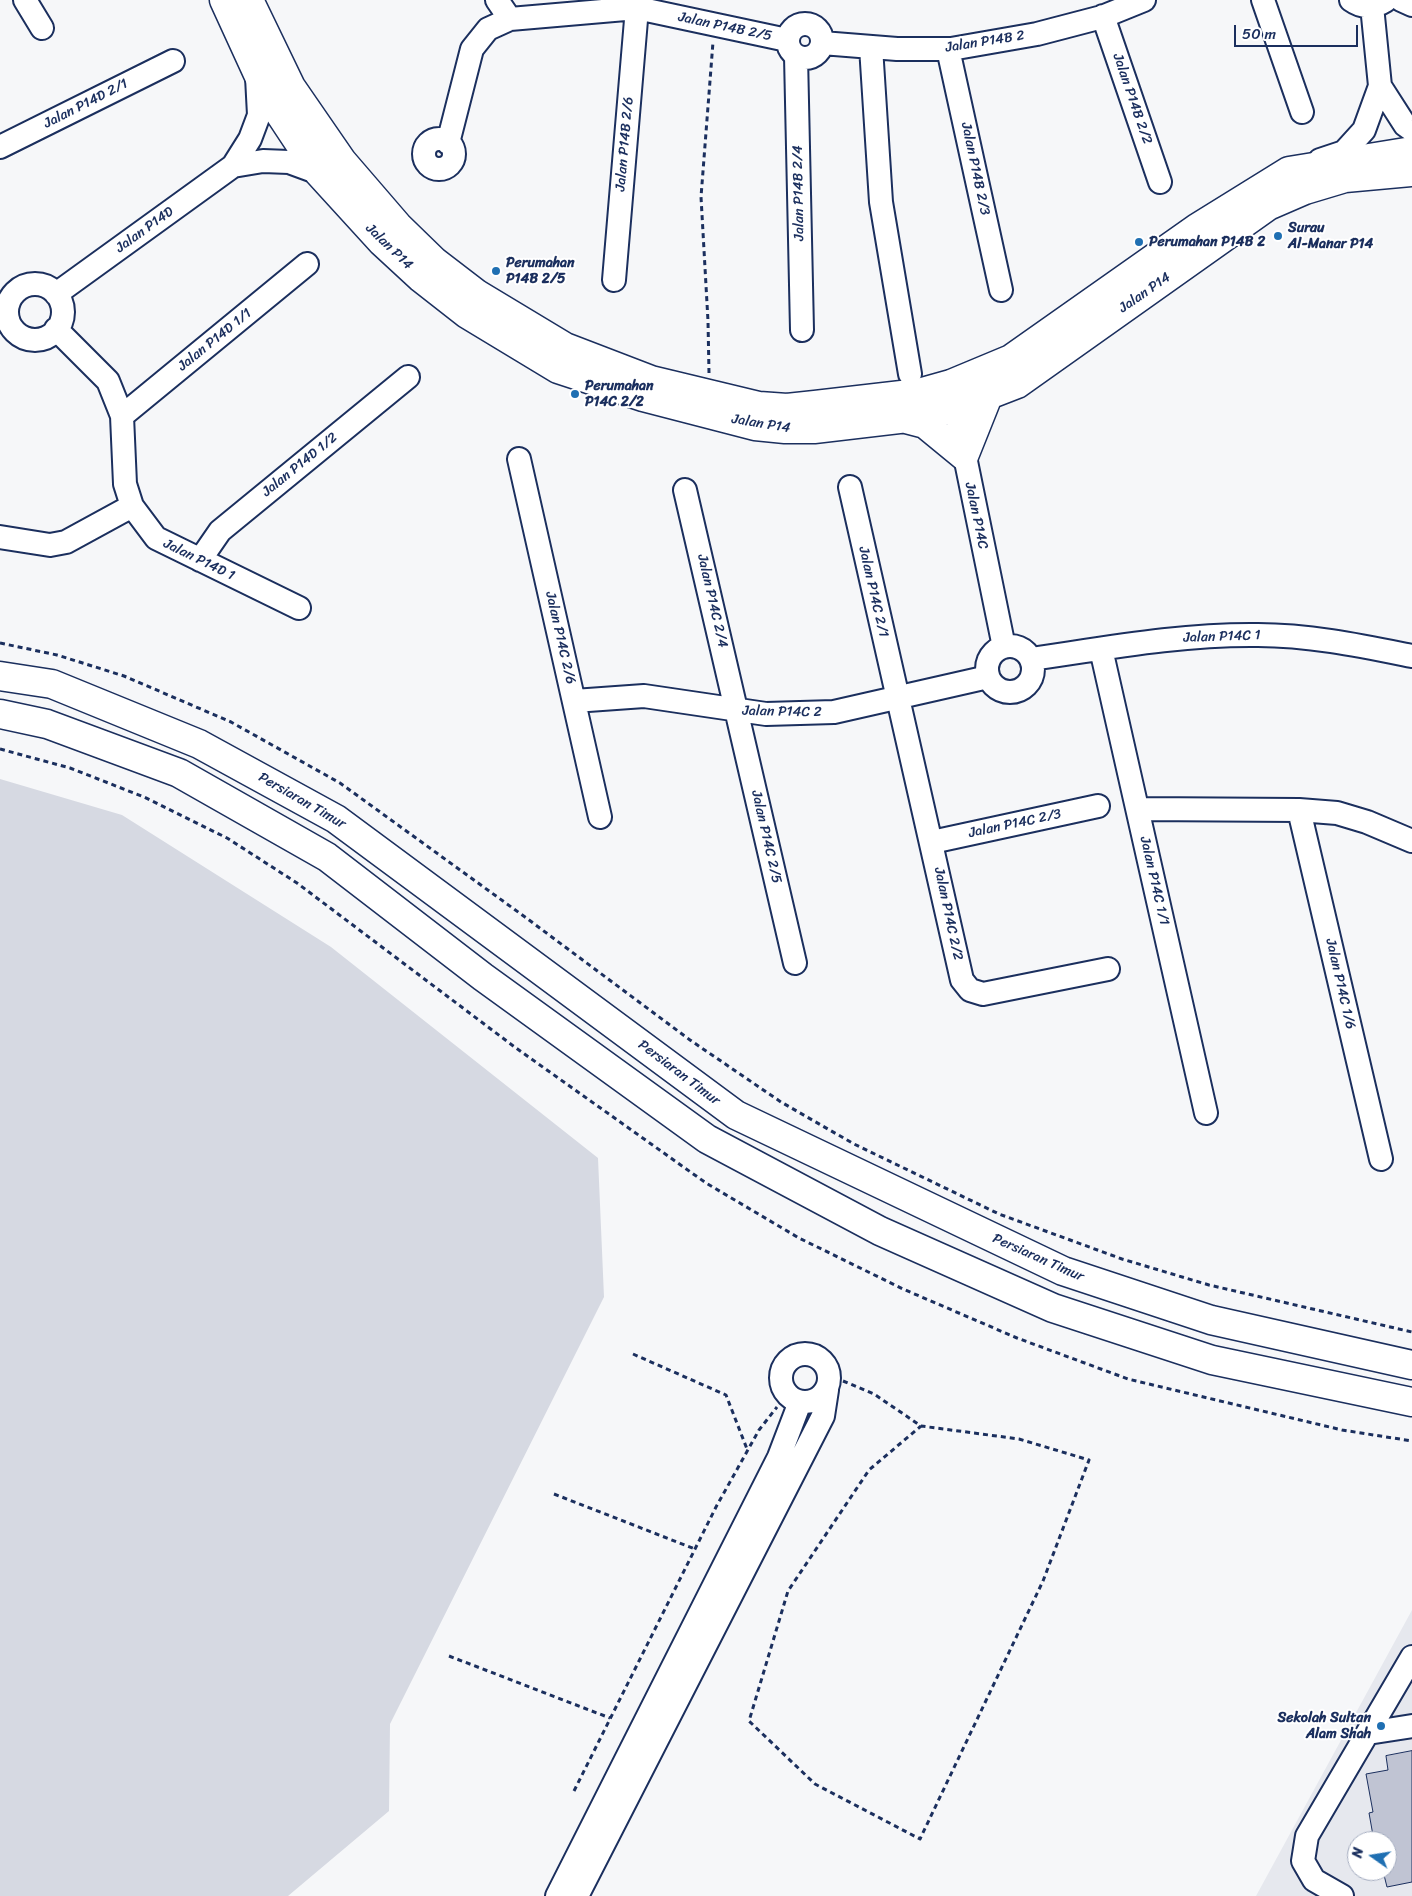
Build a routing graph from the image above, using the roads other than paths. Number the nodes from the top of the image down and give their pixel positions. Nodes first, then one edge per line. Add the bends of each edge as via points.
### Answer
1 (25, 0) edge
2 (224, 0) edge
3 (249, 0) edge
4 (498, 0) edge
5 (1144, 0) edge
6 (1263, 0) edge
7 (1401, 0) edge
8 (1370, 2) edge
9 (1412, 5) edge
10 (637, 8) junction
11 (1103, 16) junction
12 (510, 18) junction
13 (42, 28) dead end
14 (871, 47) junction
15 (792, 48) junction
16 (948, 49) junction
17 (173, 61) dead end
18 (257, 69) junction
19 (1380, 86) junction
20 (1302, 112) dead end
21 (1412, 130) edge
22 (448, 142) dead end
23 (0, 147) edge
24 (1412, 151) edge
25 (233, 166) junction
26 (1289, 171) junction
27 (1412, 172) edge
28 (318, 173) junction
29 (1160, 182) dead end
30 (307, 264) dead end
31 (614, 280) dead end
32 (1001, 290) dead end
33 (56, 294) junction
34 (4, 319) edge
35 (56, 329) junction
36 (802, 330) dead end
37 (910, 374) dead end
38 (408, 377) dead end
39 (953, 396) junction
40 (988, 396) junction
41 (122, 416) junction
42 (901, 418) junction
43 (964, 456) junction
44 (519, 459) dead end
45 (850, 487) dead end
46 (685, 490) dead end
47 (132, 506) junction
48 (0, 537) edge
49 (200, 560) junction
50 (299, 608) dead end
51 (1004, 646) junction
52 (1101, 649) junction
53 (1412, 656) edge
54 (1032, 659) junction
55 (0, 676) edge
56 (988, 677) junction
57 (897, 698) junction
58 (574, 701) junction
59 (738, 711) junction
60 (0, 714) edge
61 (1098, 806) dead end
62 (1138, 809) junction
63 (1299, 810) junction
64 (600, 817) dead end
65 (1412, 840) edge
66 (932, 842) junction
67 (795, 963) dead end
68 (1108, 969) dead end
69 (1206, 1113) dead end
70 (1381, 1159) dead end
71 (1412, 1365) edge
72 (828, 1383) junction
73 (793, 1399) junction
74 (1412, 1402) edge
75 (1412, 1657) edge
76 (1412, 1726) edge
77 (1368, 1733) junction
78 (557, 1896) edge
79 (577, 1896) edge
80 (1342, 1896) edge

1 - 13 street
2 - 18 main road, Jalan P14
3 - 39 main road, Jalan P14 via 292,87 342,161 398,226 434,261 477,294 558,343 651,380 759,406 788,408 919,393
4 - 12 street
5 - 11 street, Jalan P14B 2
6 - 20 street
7 - 9 street
8 - 19 street
10 - 12 street, Jalan P14B 2/5
10 - 15 street, Jalan P14B 2/5 via 714,24
10 - 31 street, Jalan P14B 2/6
11 - 16 street, Jalan P14B 2 via 1037,34
11 - 29 street, Jalan P14B 2/2
12 - 22 street, Jalan P14B 2/5 via 488,29 472,49
14 - 15 street, Jalan P14B 2 via 822,43 819,30 805,23 795,26
14 - 16 street, Jalan P14B 2
14 - 37 street via 881,202
15 - 36 street, Jalan P14B 2/4
16 - 32 street, Jalan P14B 2/3
17 - 23 street, Jalan P14D 2/1
18 - 25 street, Jalan P14D via 259,115 250,139
18 - 28 main road, Jalan P14 via 268,96
19 - 21 street
19 - 26 street via 1364,130 1344,152
24 - 26 main road, Jalan P14
25 - 28 street, Jalan P14D via 263,161 289,162
25 - 33 street, Jalan P14D
26 - 39 main road, Jalan P14 via 1197,228
27 - 40 main road, Jalan P14 via 1345,178 1268,206 1017,384
28 - 42 main road, Jalan P14 via 382,242 421,278 467,314 558,369 643,397 755,426 814,429
30 - 41 street, Jalan P14D 1/1
33 - 34 street via 39,283 21,287 9,300
33 - 35 street via 63,308
34 - 35 street via 26,339 44,338
35 - 41 street, Jalan P14D 1 via 108,381
38 - 49 street, Jalan P14D 1/2 via 220,531
39 - 40 main road, Jalan P14
39 - 42 main road, Jalan P14
39 - 43 street, Jalan P14C
40 - 43 main road
41 - 47 street, Jalan P14D 1 via 125,484
42 - 43 main road via 925,424
43 - 51 street, Jalan P14C
44 - 58 street, Jalan P14C 2/6
45 - 57 street, Jalan P14C 2/1
46 - 59 street, Jalan P14C 2/4
47 - 48 street via 66,542 50,545
47 - 49 street, Jalan P14D 1 via 156,538
49 - 50 street, Jalan P14D 1
51 - 54 street via 1020,648
51 - 56 street via 988,662
52 - 53 street, Jalan P14C 1 via 1174,639 1259,635 1349,643
52 - 54 street, Jalan P14C 1
52 - 62 street, Jalan P14C 1/1
54 - 56 street via 1033,675 1026,688 1019,692 1004,692
55 - 71 main road, Persiaran Timur via 52,684 199,744 336,819 736,1115 1063,1272 1210,1320
56 - 57 street, Jalan P14C 2
57 - 59 street, Jalan P14C 2 via 834,712 766,714
57 - 66 street, Jalan P14C 2/2
58 - 59 street, Jalan P14C 2 via 644,696
58 - 64 street, Jalan P14C 2/6
59 - 67 street, Jalan P14C 2/5
60 - 74 main road via 47,724 179,773 327,857 483,977 707,1139 880,1231 1053,1308 1212,1360
61 - 66 street, Jalan P14C 2/3
62 - 63 street
62 - 69 street, Jalan P14C 1/1
63 - 65 street via 1337,813
63 - 70 street, Jalan P14C 1/6
66 - 68 street, Jalan P14C 2/2 via 962,980 970,990 983,994
72 - 73 street via 815,1401
72 - 73 street via 824,1361 811,1353 795,1355 784,1365 780,1380
72 - 79 street via 823,1416
73 - 78 street via 779,1457
75 - 77 street
76 - 77 street
77 - 80 street via 1308,1836 1303,1861 1314,1880

